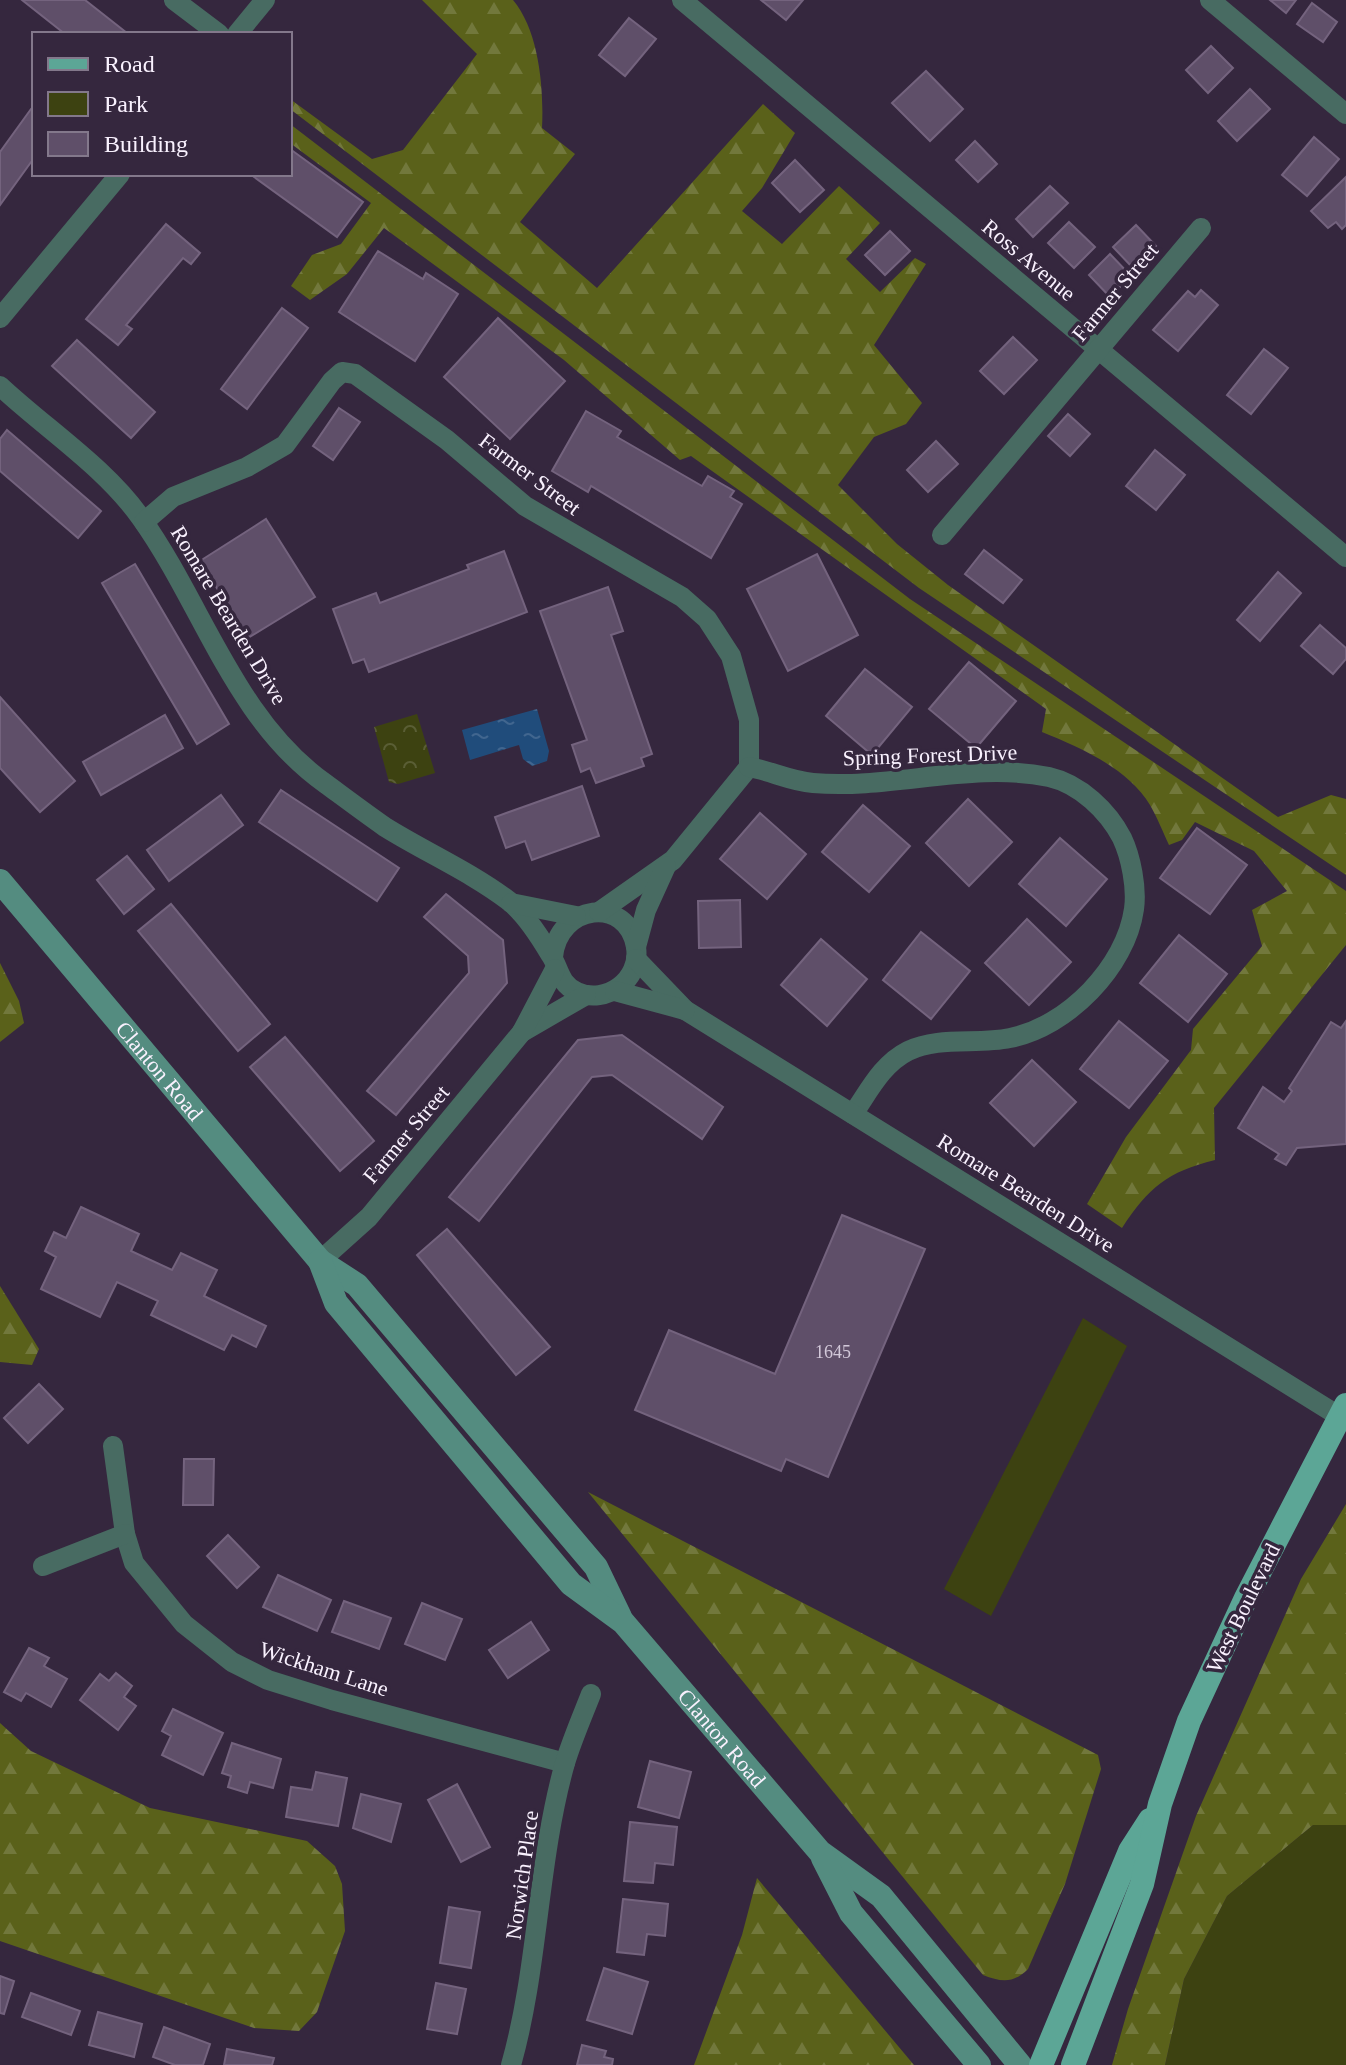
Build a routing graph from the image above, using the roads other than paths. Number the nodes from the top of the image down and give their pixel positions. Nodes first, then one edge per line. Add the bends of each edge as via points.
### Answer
1 (174, 0) edge
2 (265, 0) edge
3 (682, 0) edge
4 (1210, 0) edge
5 (216, 32) edge
6 (239, 32) edge
7 (1346, 114) edge
8 (118, 176) edge
9 (1201, 228) dead end
10 (0, 318) edge
11 (1098, 349) junction
12 (0, 386) edge
13 (144, 522) junction
14 (942, 535) dead end
15 (1346, 557) edge
16 (749, 767) junction
17 (666, 866) junction
18 (0, 881) edge
19 (511, 903) junction
20 (599, 912) junction
21 (576, 916) junction
22 (636, 953) junction
23 (554, 963) junction
24 (615, 991) junction
25 (586, 995) junction
26 (685, 1010) junction
27 (522, 1032) junction
28 (853, 1114) junction
29 (320, 1261) junction
30 (1345, 1413) edge
31 (113, 1446) dead end
32 (125, 1534) junction
33 (43, 1566) dead end
34 (591, 1694) dead end
35 (565, 1763) junction
36 (1160, 1804) junction
37 (820, 1852) junction
38 (511, 2065) edge
39 (979, 2065) edge
40 (1020, 2065) edge
41 (1041, 2065) edge
42 (1073, 2065) edge

1 - 5 street
2 - 6 street
3 - 11 street, Ross Avenue
4 - 7 street
8 - 10 street
9 - 11 street, Farmer Street
11 - 14 street, Farmer Street
11 - 15 street, Ross Avenue
12 - 13 street, Romare Bearden Drive via 116,489
13 - 16 street, Farmer Street via 173,497 267,458 285,445 332,381 342,372 355,374 447,440 525,506 651,577 707,619 731,656 744,695
13 - 19 street, Romare Bearden Drive via 244,693 288,753 385,826
16 - 17 street
16 - 28 street, Spring Forest Drive via 815,784 1002,773 1051,778 1089,797 1125,845 1135,908 1120,951 1087,993 1053,1022 1029,1033 911,1050 889,1062
17 - 20 street
17 - 22 street via 646,910
18 - 29 main road, Clanton Road
19 - 21 street, Romare Bearden Drive
19 - 23 street, Romare Bearden Drive
20 - 21 street
20 - 22 street via 623,923
21 - 23 street via 558,933
22 - 24 street via 633,972
22 - 26 street, Romare Bearden Drive
23 - 25 street via 563,981
23 - 27 street, Farmer Street
24 - 25 street
24 - 26 street, Romare Bearden Drive
25 - 27 street, Farmer Street
26 - 28 street, Romare Bearden Drive
27 - 29 street, Farmer Street via 369,1217
28 - 30 street, Romare Bearden Drive
29 - 37 main road, Clanton Road via 336,1303 571,1584 623,1622
30 - 36 main road, West Boulevard via 1246,1598 1189,1721
31 - 32 street, Wickham Lane
32 - 33 street
32 - 35 street, Wickham Lane via 134,1563 184,1624 232,1662 268,1680 332,1700
34 - 35 street, Norwich Place
35 - 38 street, Norwich Place
36 - 41 main road, West Boulevard via 1130,1851
36 - 42 main road, West Boulevard via 1142,1884
37 - 39 main road, Clanton Road via 851,1913
37 - 40 main road, Clanton Road via 881,1896

